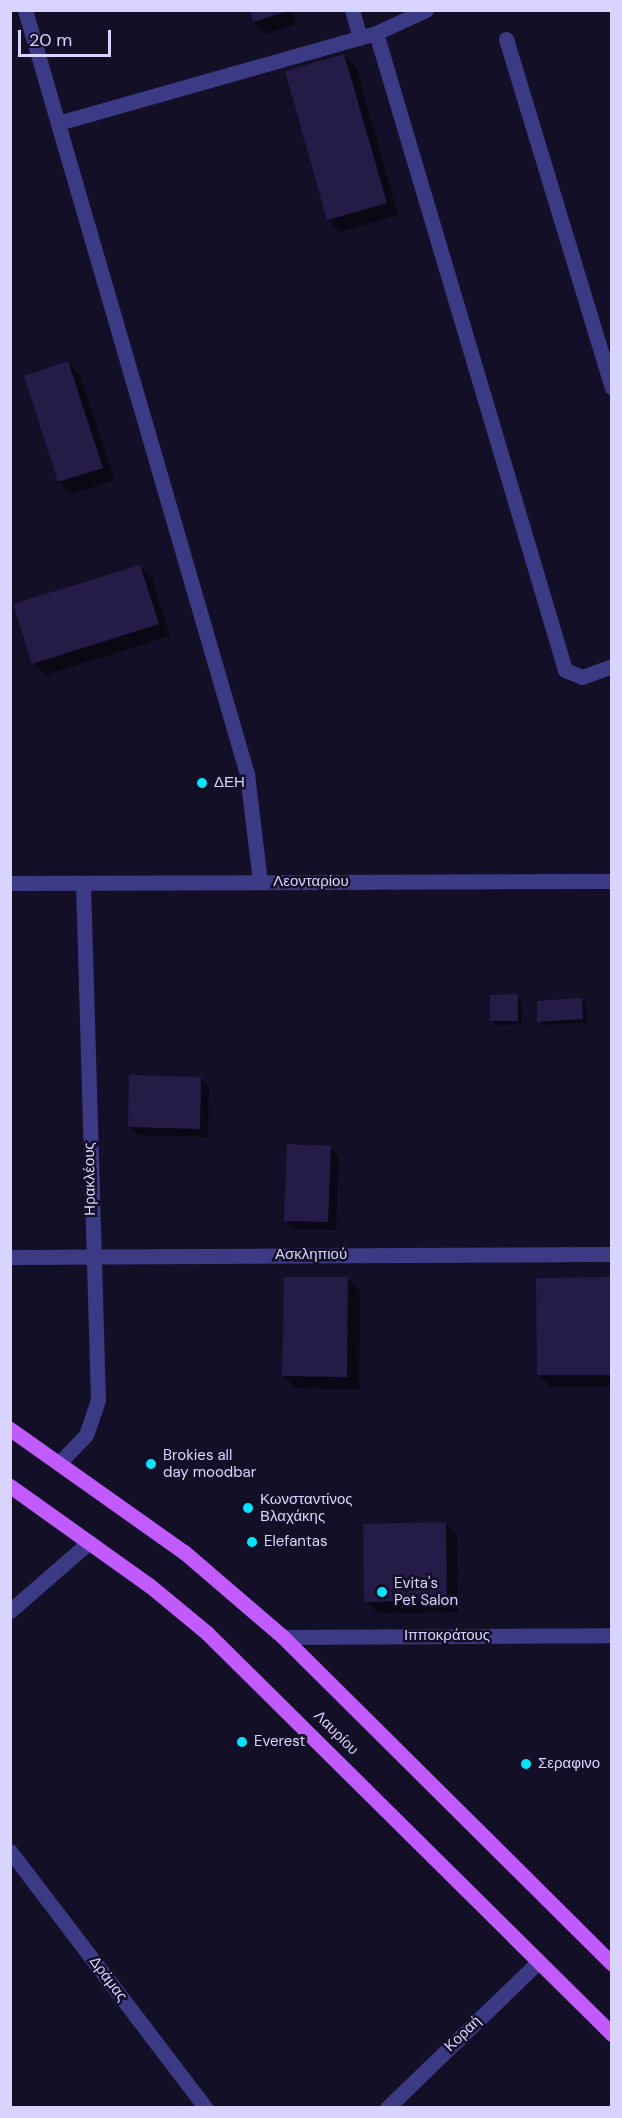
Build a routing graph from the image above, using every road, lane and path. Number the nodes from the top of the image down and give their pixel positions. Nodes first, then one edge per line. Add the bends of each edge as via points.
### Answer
1 (26, 10) edge
2 (352, 10) edge
3 (426, 10) edge
4 (376, 33) junction
5 (360, 38) junction
6 (506, 39) dead end
7 (58, 123) junction
8 (612, 387) edge
9 (612, 666) edge
10 (612, 881) edge
11 (260, 882) junction
12 (10, 883) edge
13 (83, 883) junction
14 (612, 1254) edge
15 (10, 1257) edge
16 (92, 1257) junction
17 (10, 1429) edge
18 (60, 1462) junction
19 (10, 1486) edge
20 (89, 1542) junction
21 (10, 1611) edge
22 (612, 1635) edge
23 (283, 1637) junction
24 (10, 1851) edge
25 (538, 1961) junction
26 (612, 1964) edge
27 (612, 2034) edge
28 (206, 2108) edge
29 (387, 2108) edge

1 - 7 street
2 - 5 street
3 - 4 street
4 - 5 street
4 - 9 street via 565,670 582,677
5 - 7 street
6 - 8 street
7 - 11 street via 247,774
10 - 11 street, Λεονταρίου
11 - 13 street, Λεονταρίου
12 - 13 street, Λεονταρίου
13 - 16 street, Ηρακλέους
14 - 16 street, Ασκληπιού
15 - 16 street, Ασκληπιού
16 - 18 street, Ηρακλέους via 98,1400 86,1435
17 - 18 main road, Λαυρίου
18 - 23 main road, Λαυρίου via 184,1552
19 - 20 main road, Λαυρίου
20 - 21 street
20 - 25 main road, Λαυρίου via 149,1585 236,1660
22 - 23 street, Ιπποκράτους
23 - 26 main road, Λαυρίου
24 - 28 street, Δράμας
25 - 27 main road, Λαυρίου
25 - 29 street, Κοραή

